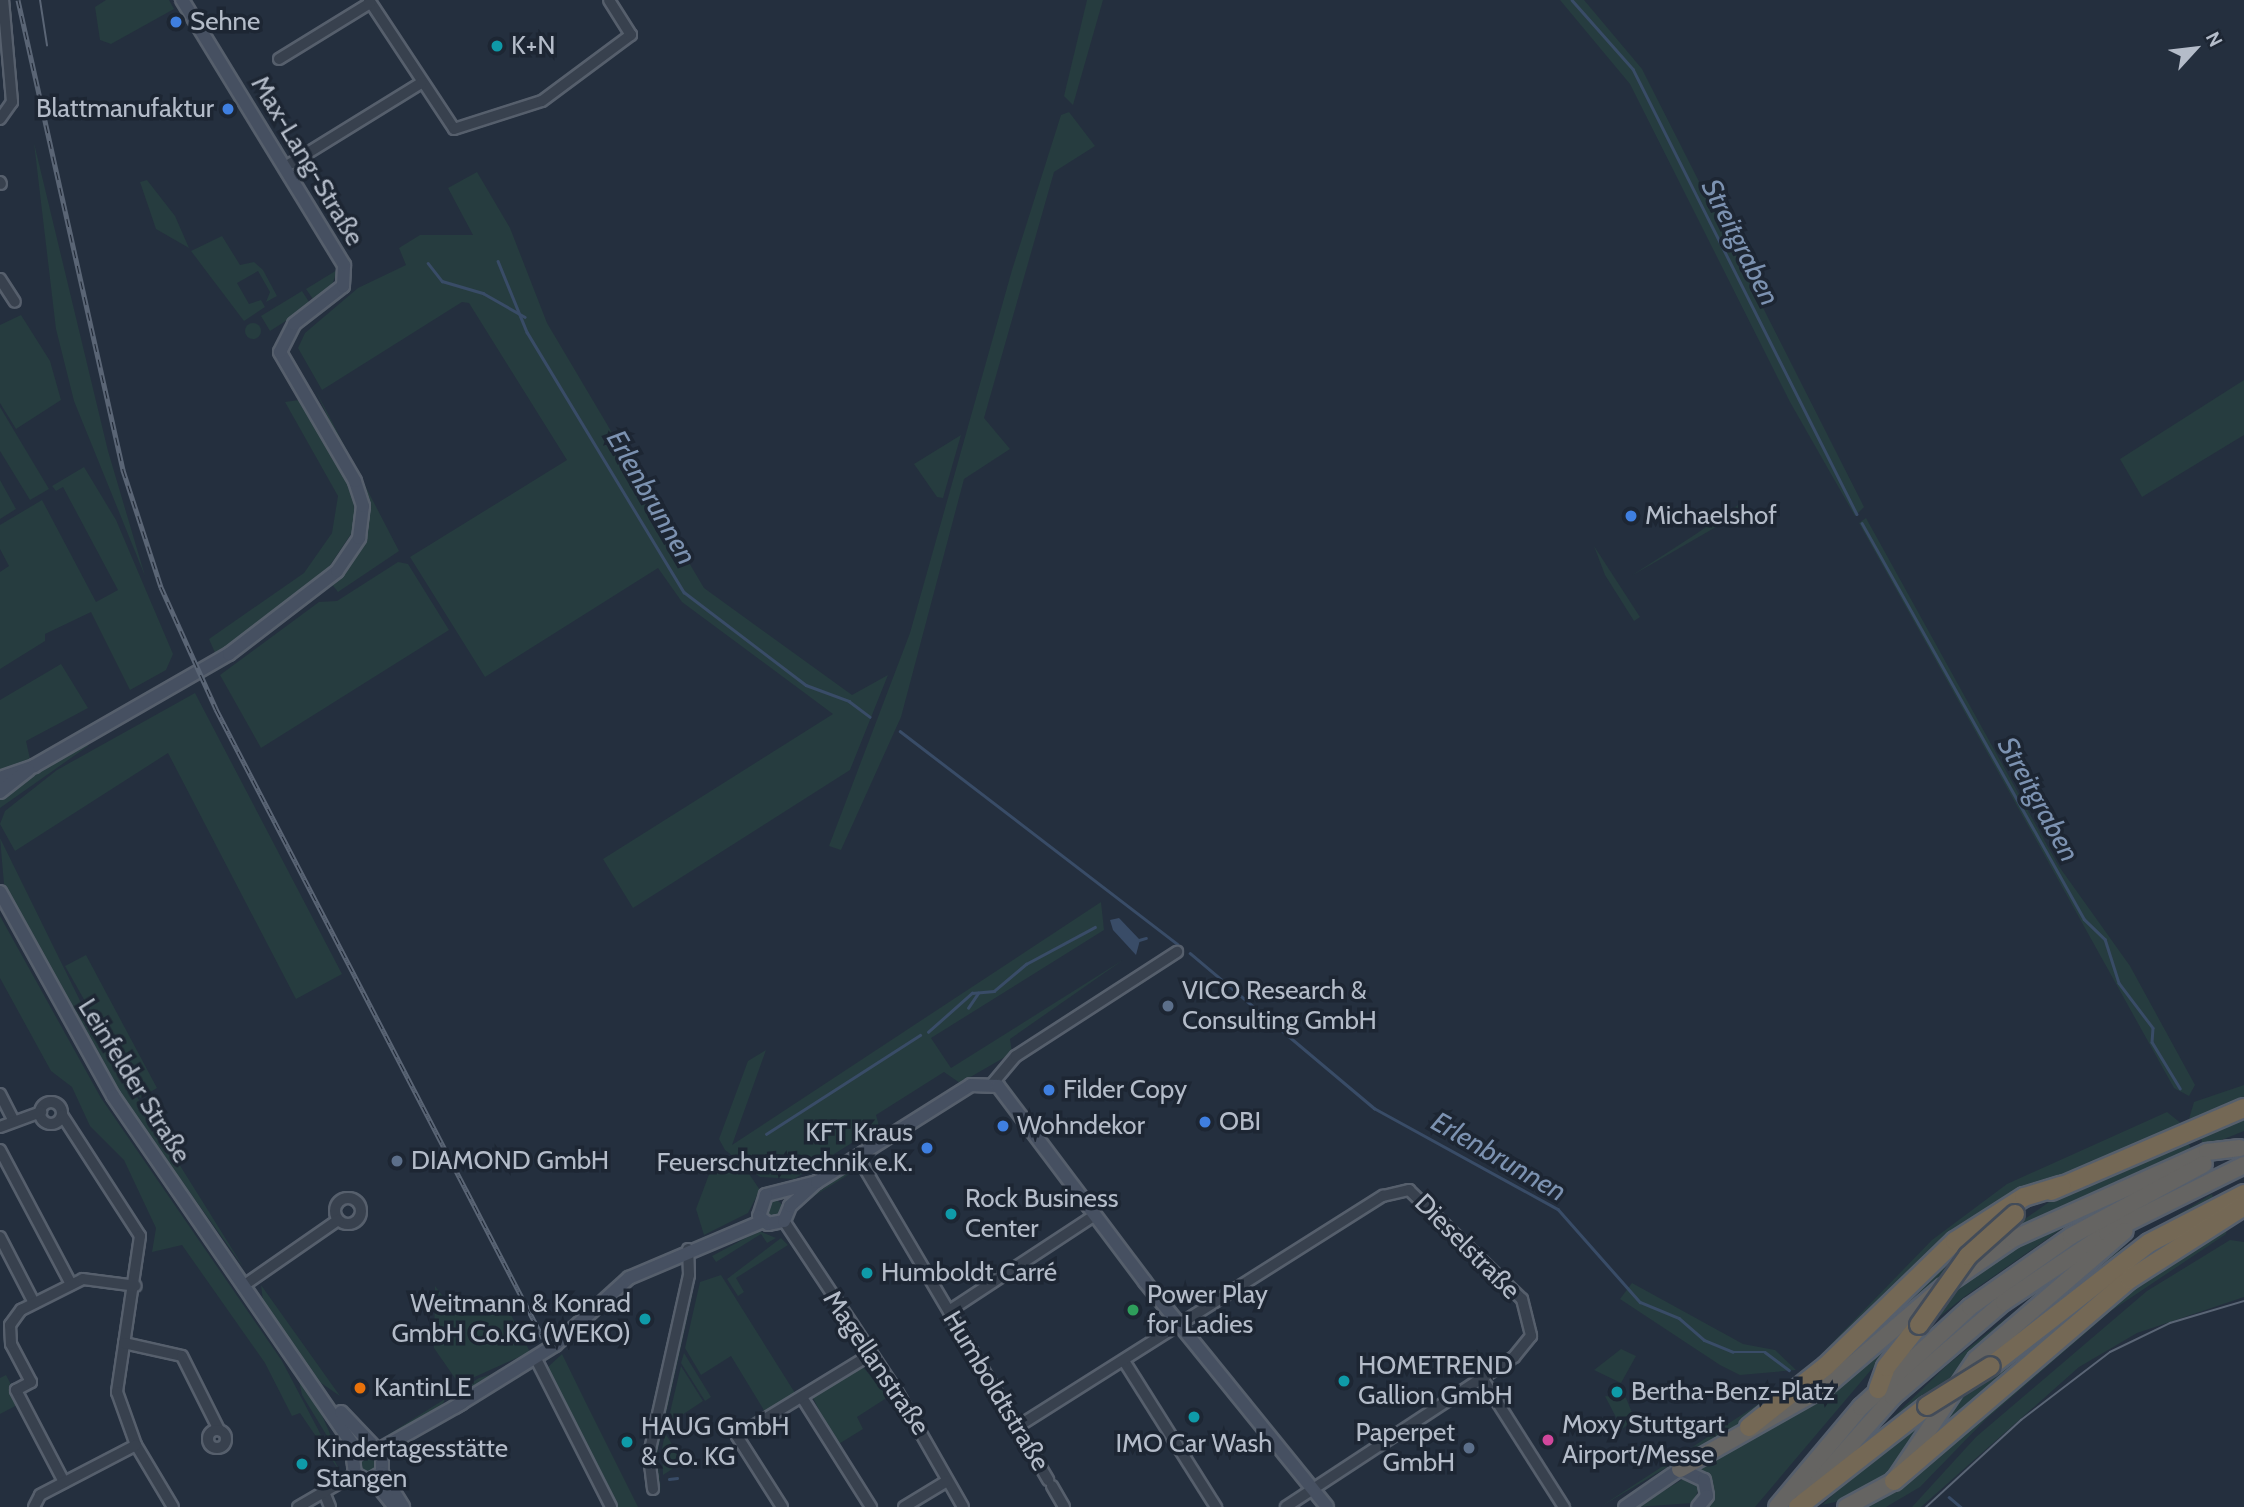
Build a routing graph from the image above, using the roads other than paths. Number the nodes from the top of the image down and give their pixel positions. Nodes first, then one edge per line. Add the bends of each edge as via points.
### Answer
1 (3, 0) edge
2 (181, 0) edge
3 (609, 0) edge
4 (370, 1) edge
5 (279, 59) dead end
6 (421, 83) junction
7 (0, 119) edge
8 (285, 167) junction
9 (0, 279) edge
10 (15, 302) dead end
11 (34, 766) junction
12 (0, 778) edge
13 (0, 792) edge
14 (0, 892) edge
15 (1177, 952) dead end
16 (993, 1083) junction
17 (0, 1094) edge
18 (2244, 1108) edge
19 (41, 1112) junction
20 (62, 1115) junction
21 (13, 1120) junction
22 (0, 1127) edge
23 (2242, 1147) edge
24 (0, 1150) edge
25 (858, 1157) junction
26 (2244, 1165) edge
27 (2205, 1166) junction
28 (2061, 1186) junction
29 (786, 1201) junction
30 (2232, 1206) edge
31 (2151, 1208) junction
32 (761, 1215) junction
33 (1095, 1215) junction
34 (338, 1220) dead end
35 (784, 1222) junction
36 (0, 1237) edge
37 (688, 1249) junction
38 (71, 1284) junction
39 (136, 1286) junction
40 (243, 1286) junction
41 (34, 1303) junction
42 (949, 1311) junction
43 (1180, 1326) junction
44 (124, 1343) junction
45 (868, 1356) junction
46 (536, 1359) junction
47 (1124, 1361) junction
48 (1482, 1378) junction
49 (1878, 1390) junction
50 (803, 1399) junction
51 (1017, 1427) junction
52 (1749, 1427) junction
53 (219, 1430) dead end
54 (136, 1445) junction
55 (374, 1461) junction
56 (1680, 1469) junction
57 (355, 1474) junction
58 (1894, 1480) junction
59 (947, 1481) junction
60 (64, 1482) junction
61 (653, 1489) dead end
62 (1313, 1490) junction
63 (324, 1492) junction
64 (34, 1507) edge
65 (173, 1507) edge
66 (298, 1507) edge
67 (330, 1507) edge
68 (396, 1507) edge
69 (403, 1507) edge
70 (611, 1507) edge
71 (782, 1507) edge
72 (871, 1507) edge
73 (904, 1507) edge
74 (963, 1507) edge
75 (1064, 1507) edge
76 (1216, 1507) edge
77 (1286, 1507) edge
78 (1326, 1507) edge
79 (1564, 1507) edge
80 (1625, 1507) edge
81 (1698, 1507) edge
82 (1777, 1507) edge
83 (1797, 1507) edge
84 (1846, 1507) edge

1 - 7 street via 12,102
2 - 8 main road, Max-Lang-Straße
3 - 6 street via 631,35 542,101 449,128
4 - 5 street
4 - 6 street
6 - 8 street
8 - 11 main road, Max-Lang-Straße via 346,272 337,293 284,335 280,352 358,489 359,538 337,571 292,608 132,712
9 - 10 street
11 - 12 main road
11 - 13 main road
14 - 40 main road, Leinfelder Straße via 106,1086
15 - 16 street via 1017,1056
16 - 25 main road via 971,1085
16 - 33 main road
17 - 21 street
18 - 28 highway
19 - 20 street via 52,1124
19 - 20 street via 53,1102
19 - 21 street
20 - 39 street via 138,1230
21 - 22 street
23 - 27 highway
24 - 38 street
25 - 29 main road
25 - 42 street, Humboldtstraße
26 - 27 highway
27 - 31 highway
27 - 49 highway via 2029,1263
27 - 52 highway via 2000,1246 1928,1298 1847,1372
28 - 49 highway, bridge via 2015,1214 1968,1256 1886,1367
28 - 52 highway via 2024,1197 1955,1241 1826,1366
29 - 32 main road via 766,1195
29 - 35 main road
30 - 58 highway via 2136,1275
30 - 83 highway, bridge via 2143,1247 1991,1366 1927,1406
31 - 58 highway via 1987,1348
31 - 83 highway via 2055,1266 1965,1333 1875,1415
32 - 35 main road
32 - 37 main road
33 - 42 street
33 - 43 main road
34 - 40 street
35 - 45 street, Magellanstraße
36 - 41 street
37 - 46 main road via 629,1278
37 - 61 street via 689,1275 649,1454
38 - 39 street via 89,1278
38 - 41 street
39 - 44 street
40 - 55 main road, Leinfelder Straße
41 - 60 street via 10,1325 11,1344 31,1382 16,1390
42 - 51 street, Humboldtstraße
43 - 47 street
43 - 48 street, Dieselstraße via 1395,1189 1409,1189 1528,1310 1531,1336 1522,1350
43 - 62 main road
44 - 53 street via 182,1356
44 - 54 street via 117,1392
45 - 50 street via 811,1388
45 - 59 street, Magellanstraße via 890,1382
46 - 55 main road
46 - 70 street
47 - 51 street
47 - 76 street
48 - 62 street, Dieselstraße
48 - 79 street
49 - 82 highway
50 - 71 street via 737,1436
50 - 72 street
51 - 75 street, Humboldtstraße
52 - 56 highway
54 - 60 street
54 - 65 street
55 - 57 main road
55 - 57 main road
55 - 68 main road, Leinfelder Straße
55 - 69 main road, Leinfelder Straße
56 - 80 main road
56 - 81 main road via 1704,1480 1707,1496
57 - 63 street
58 - 84 highway
59 - 73 street
59 - 74 street, Magellanstraße
60 - 64 street via 40,1494
62 - 77 street, Dieselstraße
62 - 78 main road
63 - 66 street
63 - 67 street

